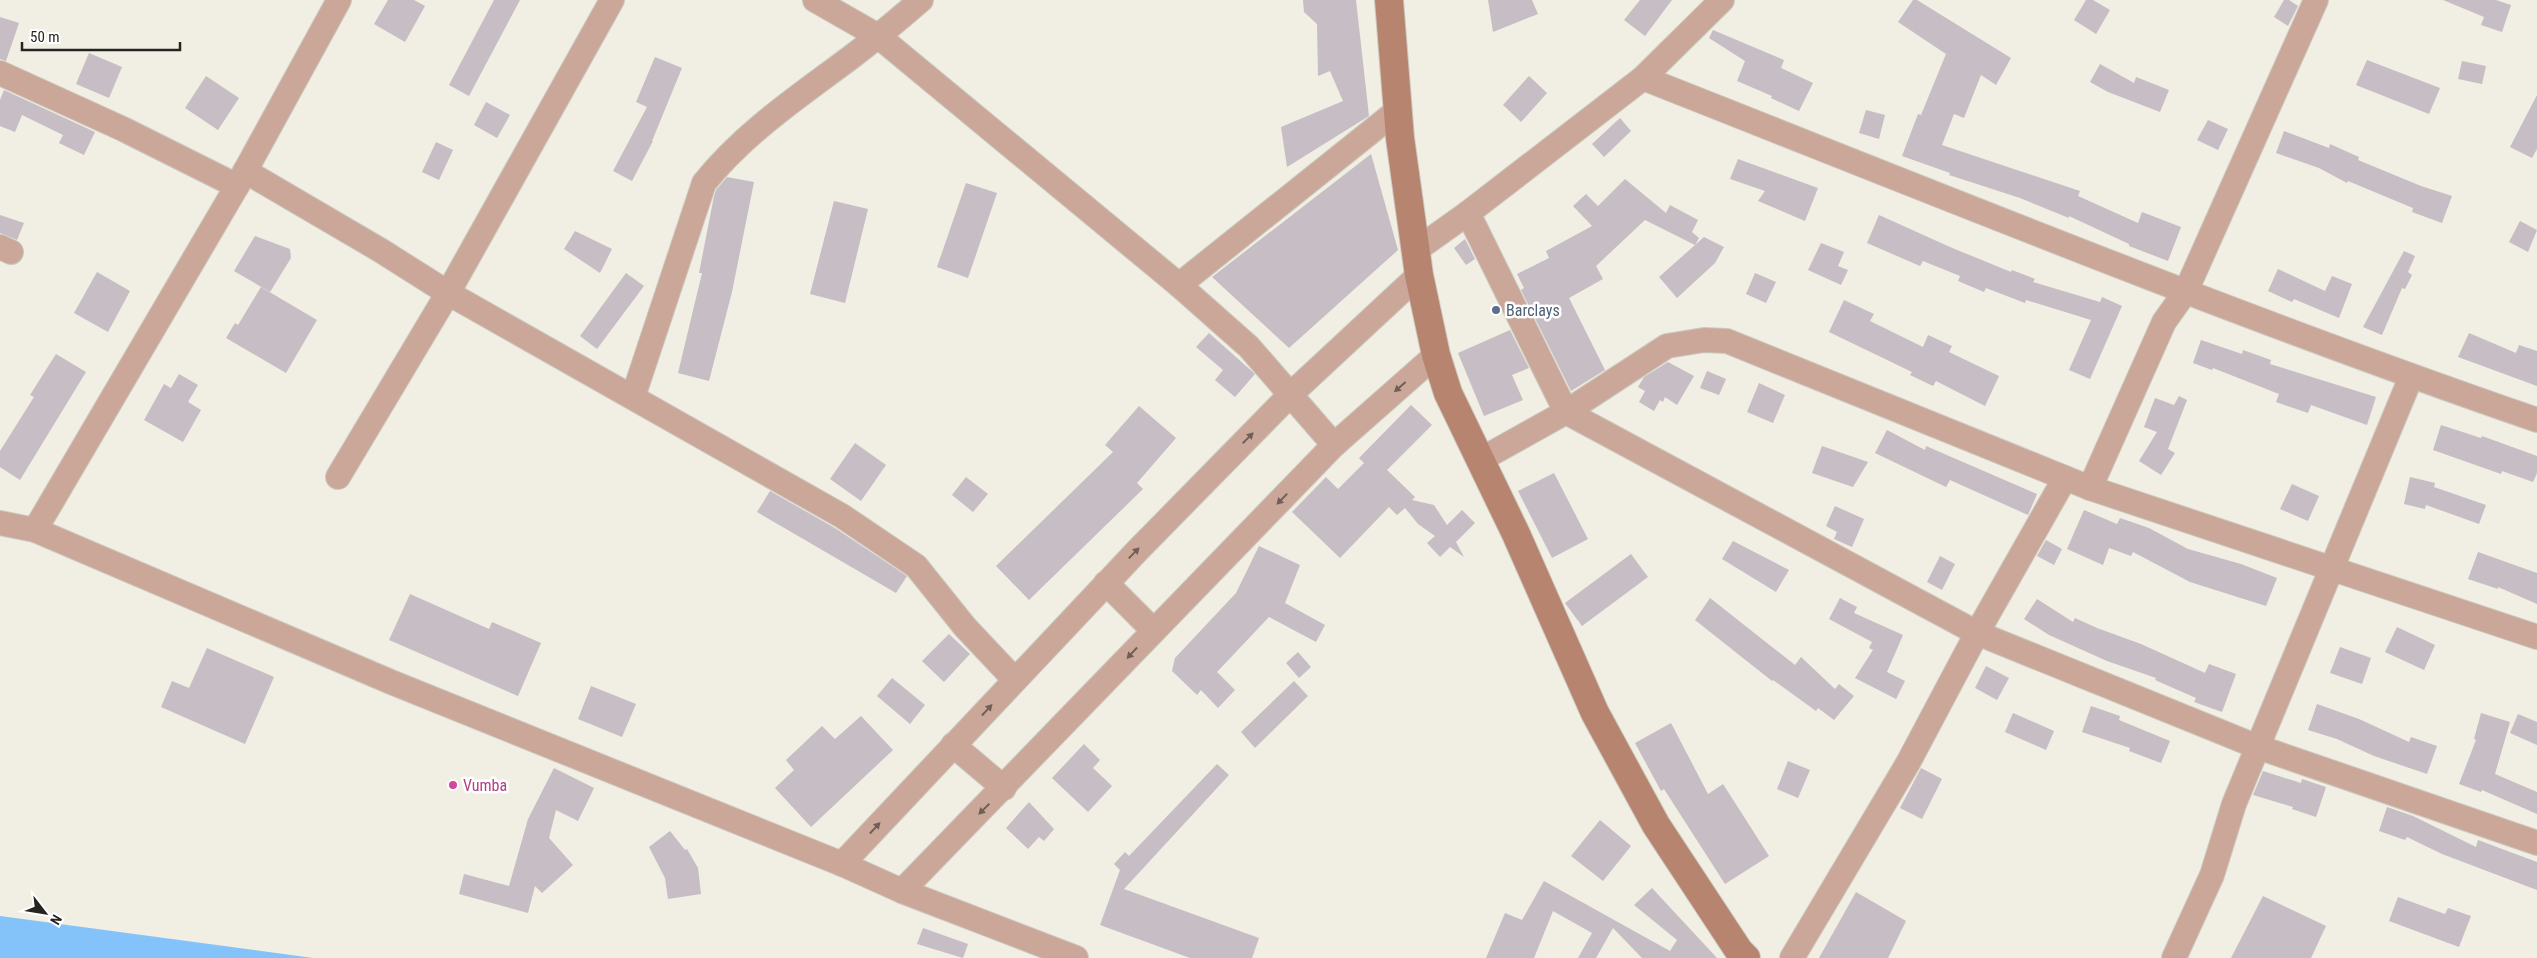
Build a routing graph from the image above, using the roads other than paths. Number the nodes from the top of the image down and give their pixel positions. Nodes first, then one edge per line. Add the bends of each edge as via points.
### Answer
1 (339, 0) edge
2 (612, 0) edge
3 (815, 0) edge
4 (922, 0) edge
5 (1389, 0) edge
6 (1722, 0) edge
7 (2316, 0) edge
8 (878, 36) junction
9 (0, 73) edge
10 (1643, 78) junction
11 (1398, 110) junction
12 (241, 179) junction
13 (1468, 213) junction
14 (1417, 262) junction
15 (1179, 285) junction
16 (2186, 291) junction
17 (448, 293) junction
18 (1436, 355) junction
19 (2411, 376) junction
20 (1291, 394) junction
21 (633, 397) junction
22 (1566, 412) junction
23 (2537, 420) edge
24 (1334, 445) junction
25 (1480, 460) junction
26 (338, 477) dead end
27 (2065, 478) junction
28 (2090, 488) junction
29 (0, 523) edge
30 (35, 530) junction
31 (2331, 570) junction
32 (1106, 583) junction
33 (1153, 630) junction
34 (1977, 633) junction
35 (2537, 637) edge
36 (1015, 680) junction
37 (954, 745) junction
38 (2258, 747) junction
39 (1004, 788) junction
40 (2537, 843) edge
41 (842, 864) junction
42 (902, 891) junction
43 (1076, 958) edge
44 (1746, 958) edge
45 (1792, 958) edge
46 (2174, 958) edge

1 - 12 street
2 - 17 street
3 - 8 street
4 - 8 street
5 - 11 street
6 - 10 street
7 - 16 street
8 - 15 street
8 - 21 street via 772,114 721,162 704,183
9 - 12 street
10 - 13 street
10 - 16 street
11 - 14 street
11 - 15 street
12 - 17 street via 380,250
12 - 30 street
13 - 14 street
13 - 22 street
14 - 18 street
14 - 20 street
15 - 20 street via 1250,347
16 - 19 street
16 - 28 street via 2164,322
17 - 21 street
17 - 26 street
18 -> 24 street
18 - 25 street via 1448,393
19 - 23 street
19 - 31 street
20 - 24 street
32 -> 20 street
21 - 36 street via 842,516 916,566
22 - 25 street
22 - 27 street via 1667,346 1704,340 1728,341
22 - 34 street
24 -> 33 street
25 - 44 street via 1595,713 1656,825 1738,951
27 - 28 street
27 - 34 street
28 - 31 street
29 - 30 street
30 - 41 street via 391,682
31 - 35 street
31 - 38 street
32 - 33 street
32 - 36 street
33 -> 39 street
34 - 38 street
34 - 45 street via 1908,763
37 -> 36 street
37 - 39 street
41 -> 37 street
38 - 40 street
38 - 46 street via 2234,804 2212,875
39 -> 42 street
41 - 42 street
42 - 43 street

